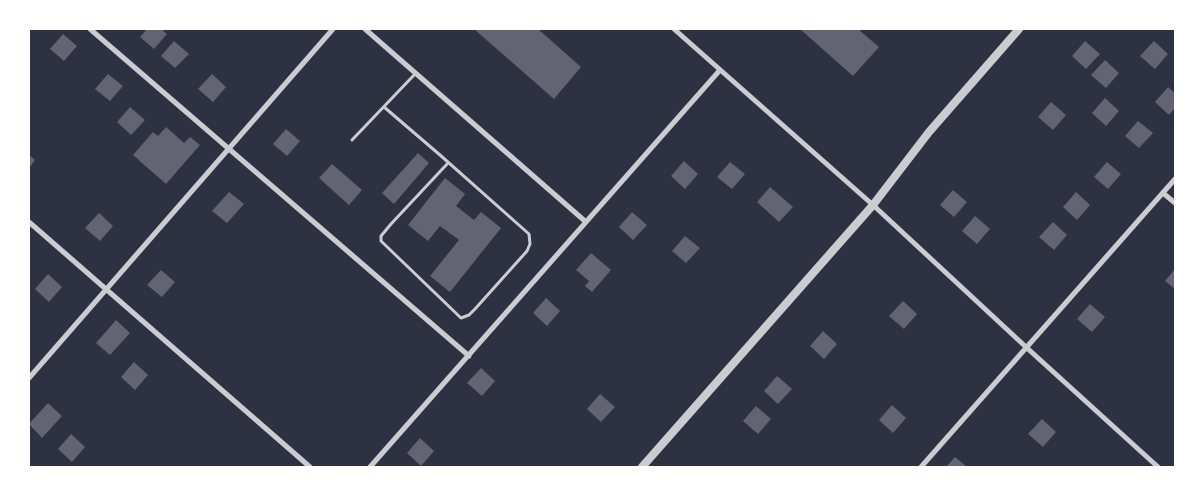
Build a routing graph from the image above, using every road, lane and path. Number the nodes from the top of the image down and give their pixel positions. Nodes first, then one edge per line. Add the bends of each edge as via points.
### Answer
1 (90, 29) edge
2 (333, 29) edge
3 (365, 29) edge
4 (674, 29) edge
5 (1019, 29) edge
6 (720, 70) junction
7 (416, 73) junction
8 (384, 107) junction
9 (352, 140) dead end
10 (228, 150) junction
11 (448, 163) junction
12 (1175, 179) edge
13 (1163, 193) junction
14 (1175, 203) edge
15 (874, 205) junction
16 (29, 222) edge
17 (586, 222) junction
18 (106, 289) junction
19 (1027, 348) junction
20 (469, 356) junction
21 (29, 378) edge
22 (310, 467) edge
23 (370, 467) edge
24 (642, 467) edge
25 (921, 467) edge
26 (1158, 467) edge

1 - 10 street
2 - 10 street
3 - 7 street
4 - 6 street
5 - 15 street via 929,132
6 - 15 street
6 - 17 street
7 - 8 lane
7 - 17 street
8 - 9 lane
8 - 11 lane
10 - 18 street
10 - 20 street
11 - 11 lane via 391,224 381,236 381,241 461,318 469,315 530,244 529,234
12 - 13 street
13 - 14 street
13 - 19 street
15 - 19 street
15 - 24 street
16 - 18 street
17 - 20 street
18 - 21 street
18 - 22 street
19 - 25 street
19 - 26 street
20 - 23 street

